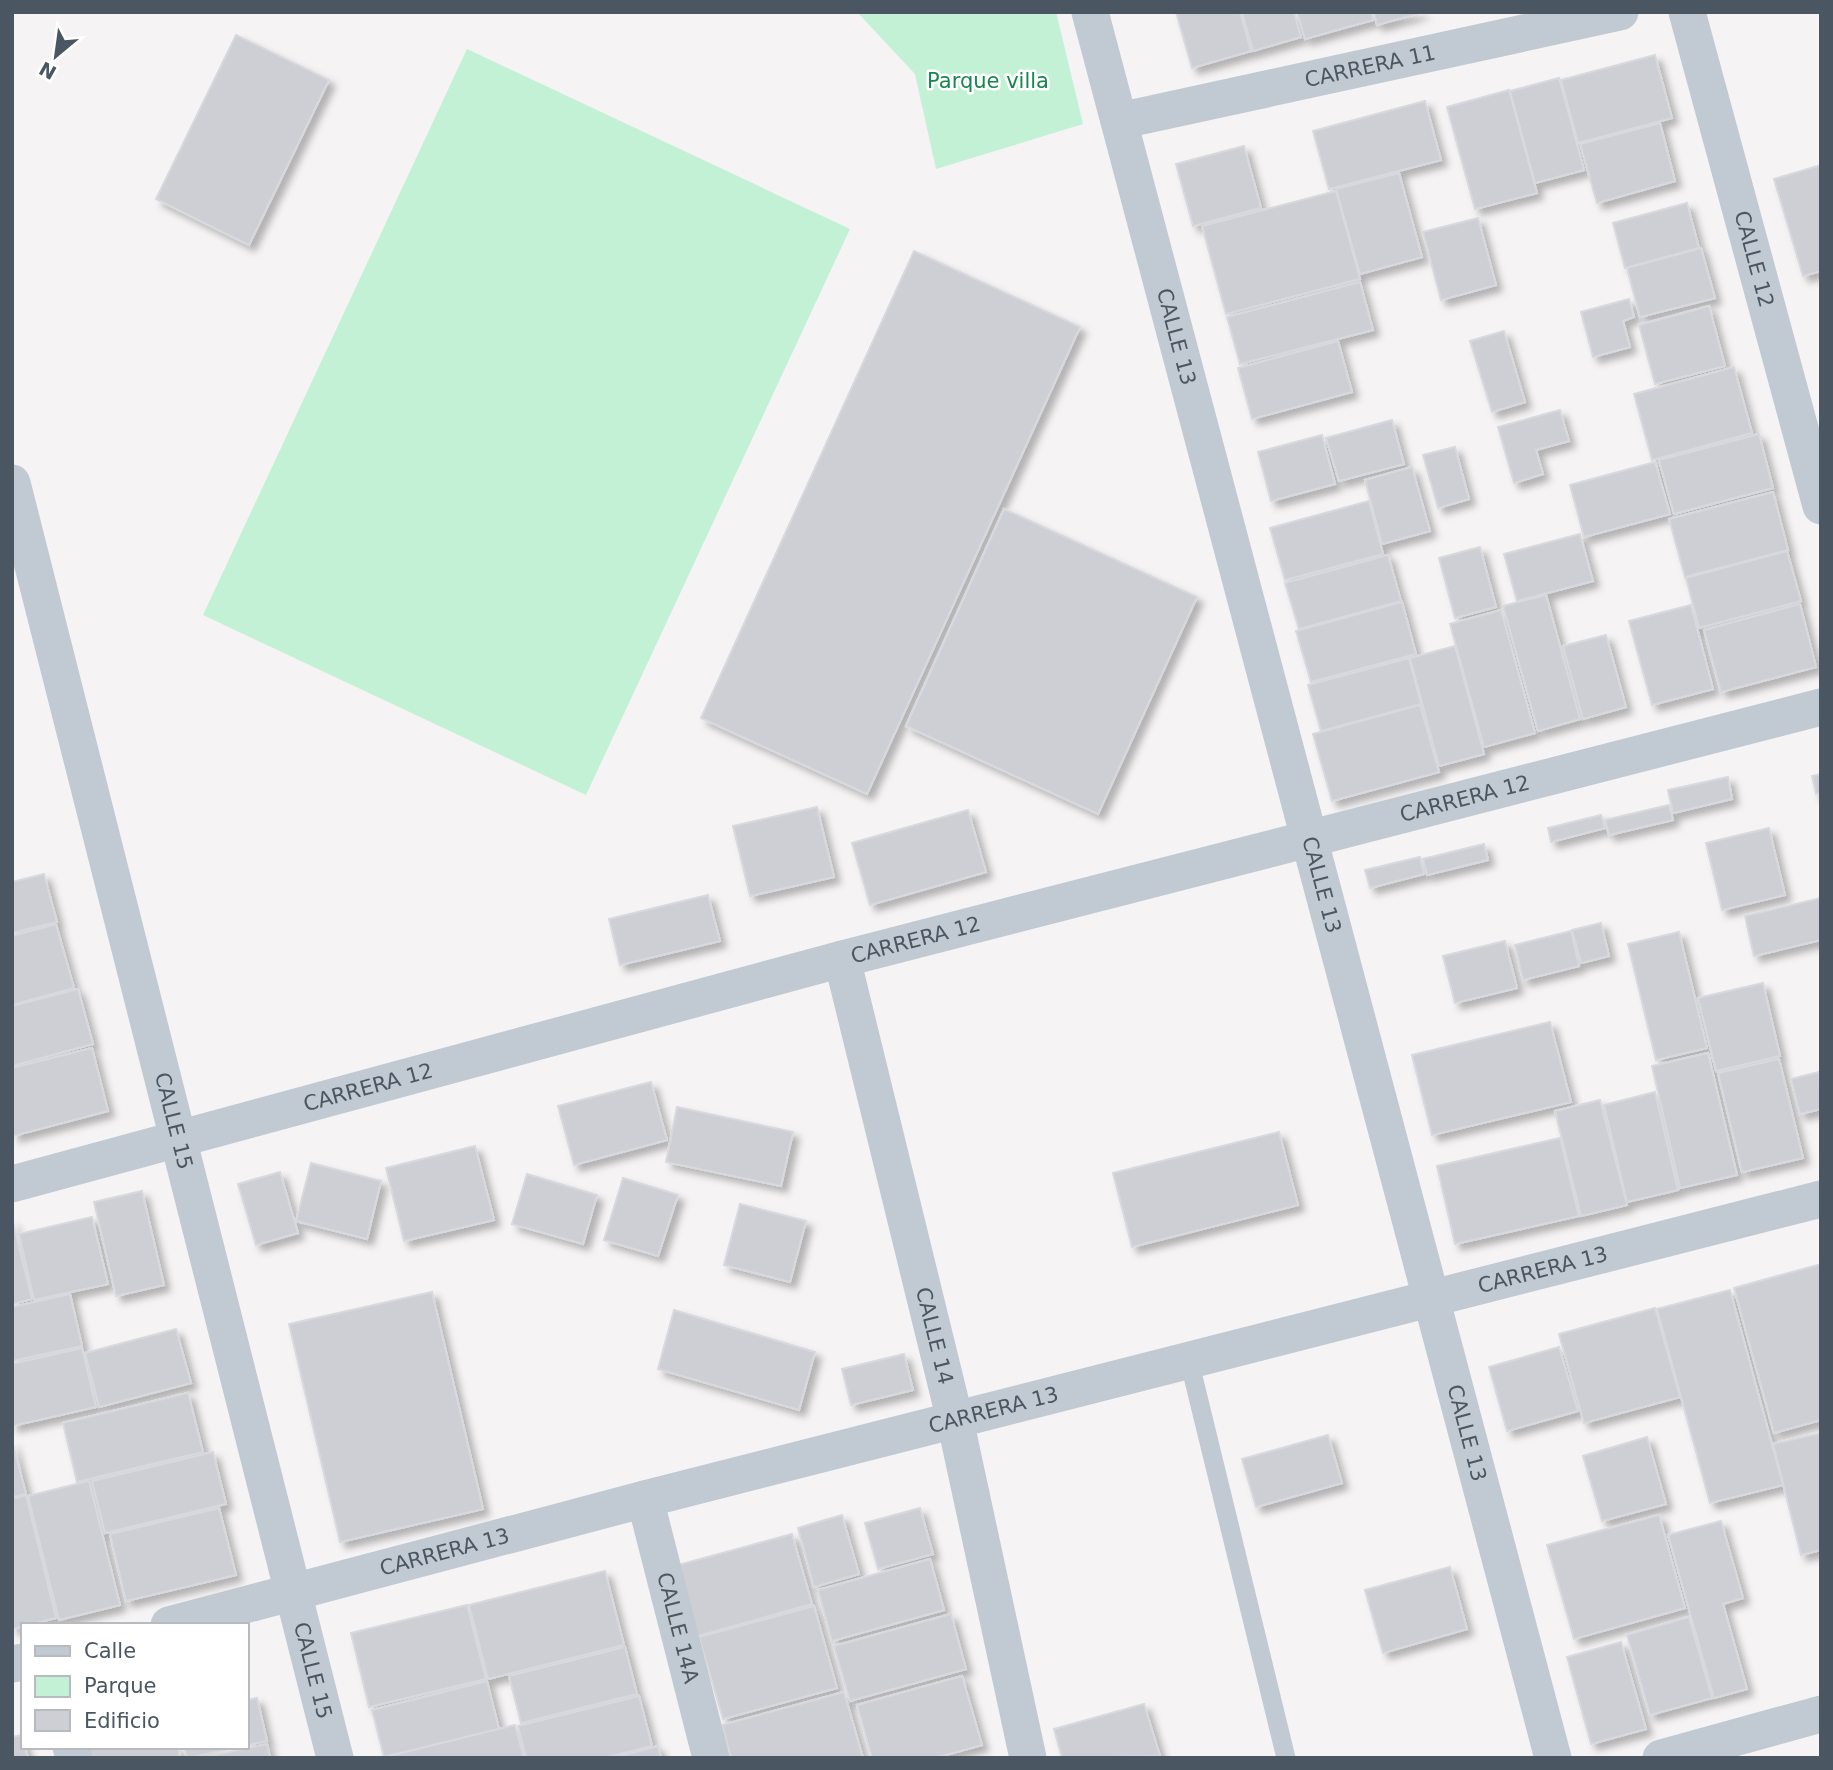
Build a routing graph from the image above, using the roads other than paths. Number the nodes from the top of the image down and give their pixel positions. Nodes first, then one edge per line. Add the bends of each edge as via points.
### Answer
1 (1090, 12) edge
2 (1620, 12) edge
3 (1687, 12) edge
4 (1119, 121) junction
5 (12, 483) edge
6 (1821, 506) edge
7 (1821, 707) edge
8 (1309, 838) junction
9 (842, 960) junction
10 (178, 1138) junction
11 (12, 1184) edge
12 (1821, 1199) edge
13 (1432, 1298) junction
14 (1189, 1360) junction
15 (955, 1420) junction
16 (645, 1499) junction
17 (293, 1592) junction
18 (177, 1623) edge
19 (1821, 1714) edge
20 (335, 1758) edge
21 (711, 1758) edge
22 (1028, 1758) edge
23 (1286, 1758) edge
24 (1553, 1758) edge
25 (1661, 1758) edge

1 - 4 street, CALLE 13
2 - 4 street, CARRERA 11
3 - 6 street, CALLE 12
4 - 8 street, CALLE 13
5 - 10 street, CALLE 15
7 - 8 street, CARRERA 12
8 - 9 street, CARRERA 12
8 - 13 street, CALLE 13
9 - 10 street, CARRERA 12
9 - 15 street, CALLE 14
10 - 11 street, CARRERA 12
10 - 17 street, CALLE 15
12 - 13 street, CARRERA 13
13 - 14 street, CARRERA 13
13 - 24 street, CALLE 13
14 - 15 street, CARRERA 13
14 - 23 lane
15 - 16 street, CARRERA 13
15 - 22 street, CALLE 14
16 - 17 street, CARRERA 13
16 - 21 street, CALLE 14A
17 - 18 street, CARRERA 13
17 - 20 street, CALLE 15
19 - 25 street

